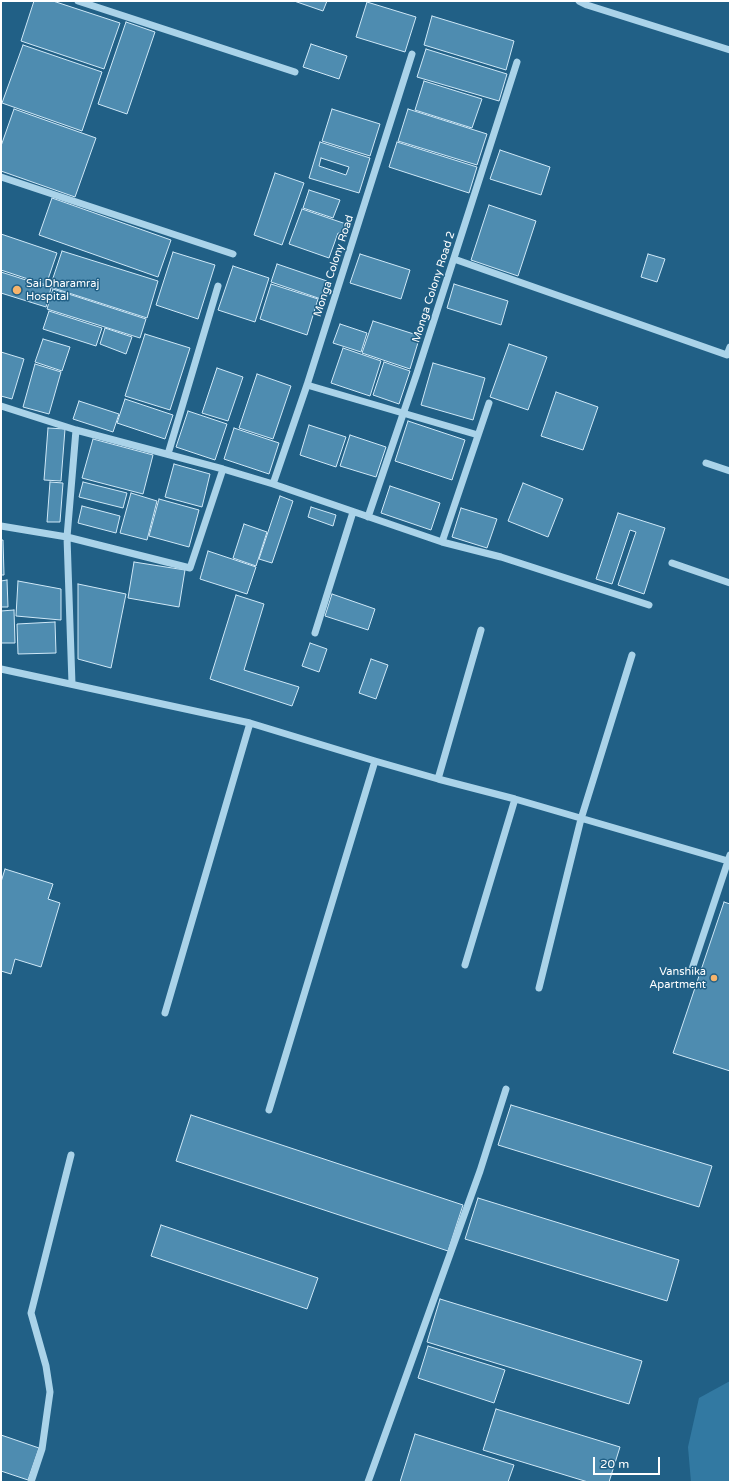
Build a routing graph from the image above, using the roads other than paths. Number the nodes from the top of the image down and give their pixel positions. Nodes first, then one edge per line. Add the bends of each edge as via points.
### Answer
1 (78, 1) edge
2 (578, 1) edge
3 (730, 50) edge
4 (412, 54) dead end
5 (517, 62) dead end
6 (295, 72) dead end
7 (1, 177) edge
8 (233, 254) dead end
9 (454, 259) junction
10 (218, 286) dead end
11 (730, 347) edge
12 (307, 385) junction
13 (489, 403) dead end
14 (1, 406) edge
15 (404, 413) junction
16 (76, 430) junction
17 (478, 435) junction
18 (168, 454) junction
19 (706, 463) dead end
20 (223, 469) junction
21 (730, 471) edge
22 (273, 484) junction
23 (353, 512) junction
24 (368, 517) junction
25 (1, 526) edge
26 (67, 537) junction
27 (442, 542) junction
28 (672, 563) dead end
29 (730, 583) edge
30 (650, 605) dead end
31 (481, 630) dead end
32 (314, 632) dead end
33 (632, 655) dead end
34 (1, 670) edge
35 (72, 684) junction
36 (250, 723) junction
37 (375, 761) junction
38 (438, 779) junction
39 (515, 799) junction
40 (581, 819) junction
41 (729, 858) edge
42 (465, 965) dead end
43 (691, 972) dead end
44 (539, 988) dead end
45 (165, 1013) dead end
46 (506, 1089) dead end
47 (269, 1110) dead end
48 (71, 1155) dead end
49 (31, 1482) edge
50 (368, 1482) edge

1 - 6 street
2 - 3 street
4 - 12 street, Monga Colony Road
5 - 9 street, Monga Colony Road 2
7 - 8 street
9 - 11 street via 728,355
9 - 15 street, Monga Colony Road 2
10 - 18 street
12 - 15 street
12 - 22 street, Monga Colony Road
13 - 17 street
14 - 16 street
15 - 17 street
15 - 24 street, Monga Colony Road 2
16 - 18 street
16 - 26 street
17 - 27 street
18 - 20 street
19 - 21 street
20 - 22 street
20 - 26 street via 190,568
22 - 23 street
23 - 24 street
23 - 32 street
24 - 27 street
25 - 26 street
26 - 35 street
27 - 30 street via 501,557
28 - 29 street
31 - 38 street
33 - 40 street
34 - 35 street
35 - 36 street
36 - 37 street
36 - 45 street
37 - 38 street
37 - 47 street
38 - 39 street
39 - 40 street
39 - 42 street
40 - 41 street
40 - 44 street
41 - 43 street
46 - 50 street via 480,1171
48 - 49 street via 31,1313 46,1366 50,1392 42,1449

